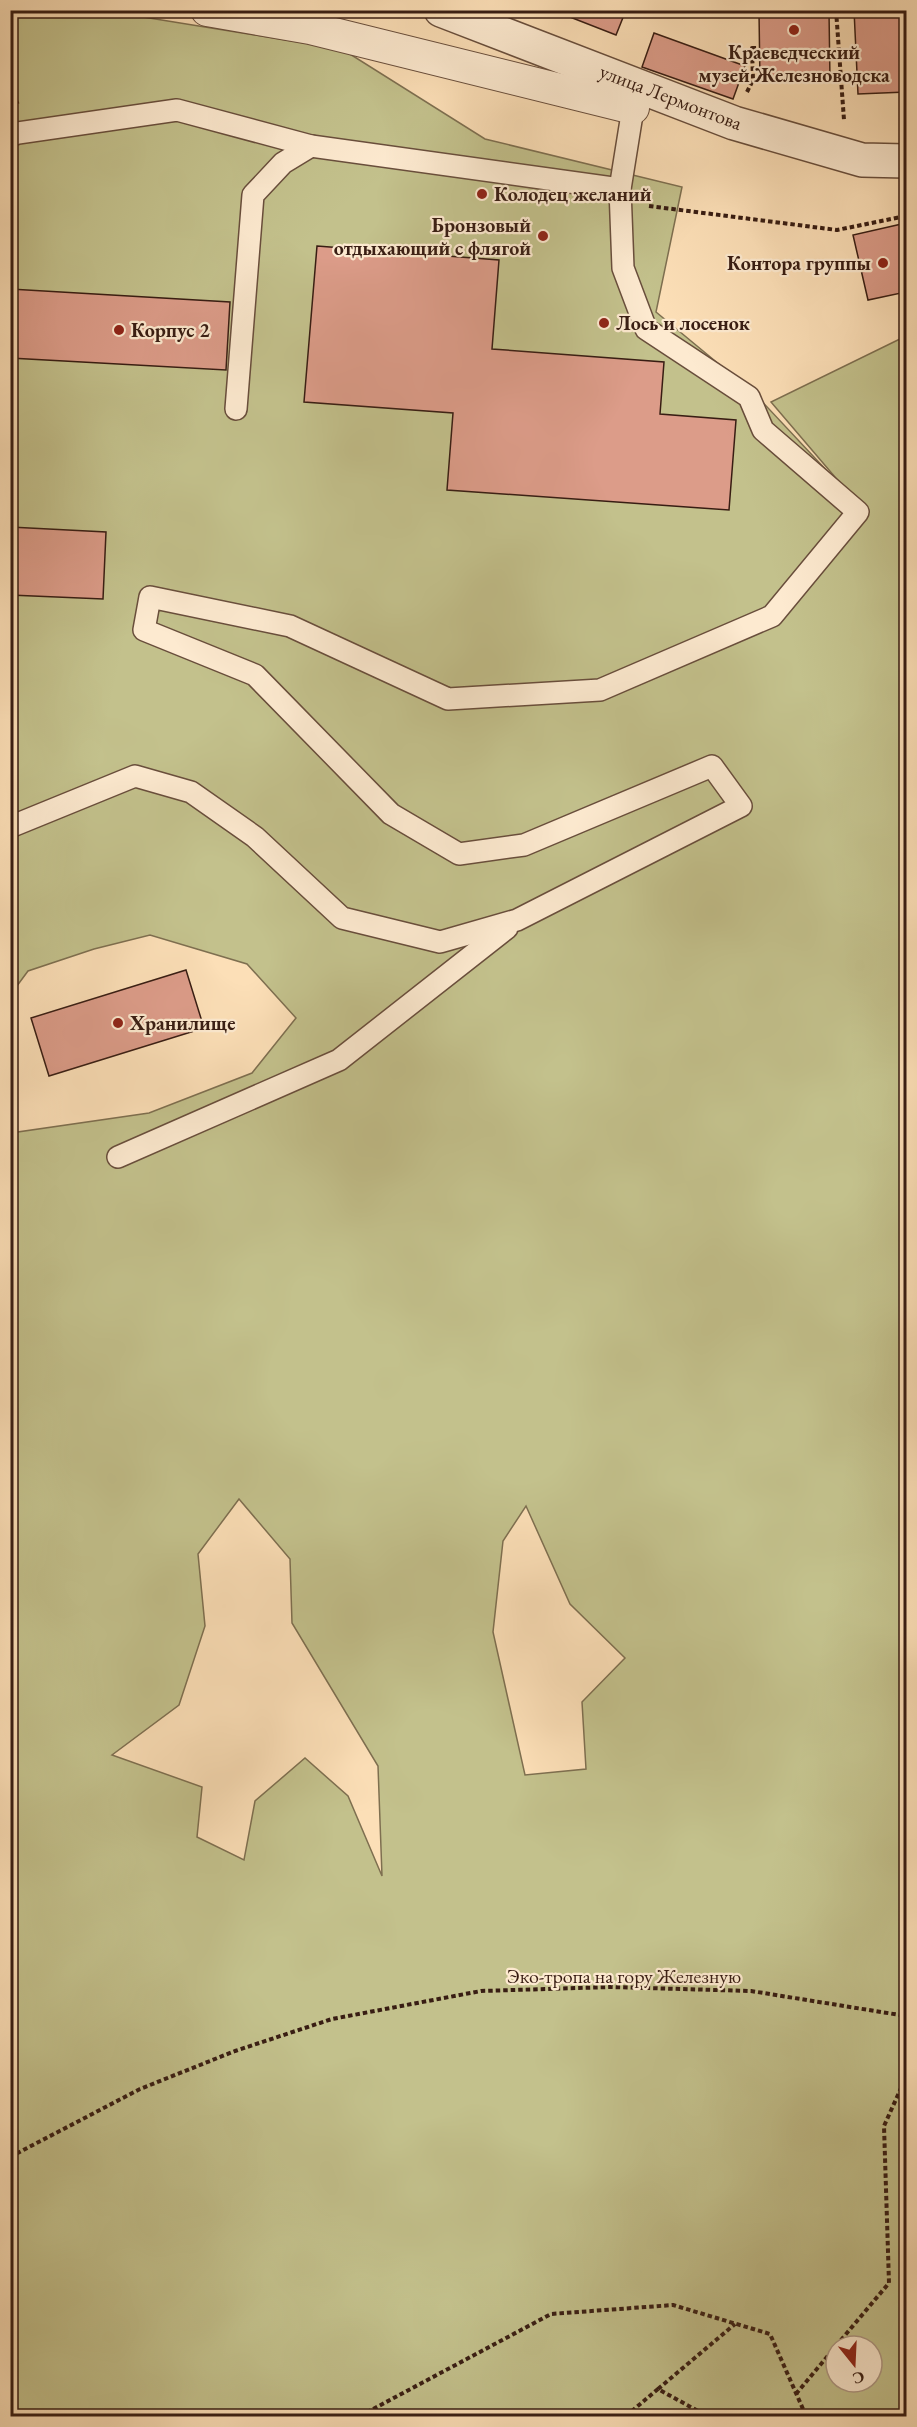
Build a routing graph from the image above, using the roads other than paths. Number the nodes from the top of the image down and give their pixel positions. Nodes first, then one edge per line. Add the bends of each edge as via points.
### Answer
1 (207, 10) edge
2 (441, 10) edge
3 (641, 99) junction
4 (10, 136) edge
5 (311, 146) junction
6 (906, 161) edge
7 (620, 196) junction
8 (236, 409) dead end
9 (10, 827) edge
10 (517, 920) junction
11 (118, 1157) dead end

1 - 3 street via 310,28
2 - 3 street, улица Лермонтова
3 - 6 street, улица Лермонтова via 862,160
3 - 7 lane
4 - 5 lane via 177,110
5 - 7 lane
5 - 8 lane via 283,164 253,195
7 - 10 lane via 623,267 646,329 749,397 764,430 858,512 772,616 600,690 448,699 290,626 150,597 144,630 255,675 391,814 459,854 524,845 712,766 741,806
9 - 10 lane via 135,776 191,792 255,837 342,918 440,942
10 - 11 lane via 339,1060

